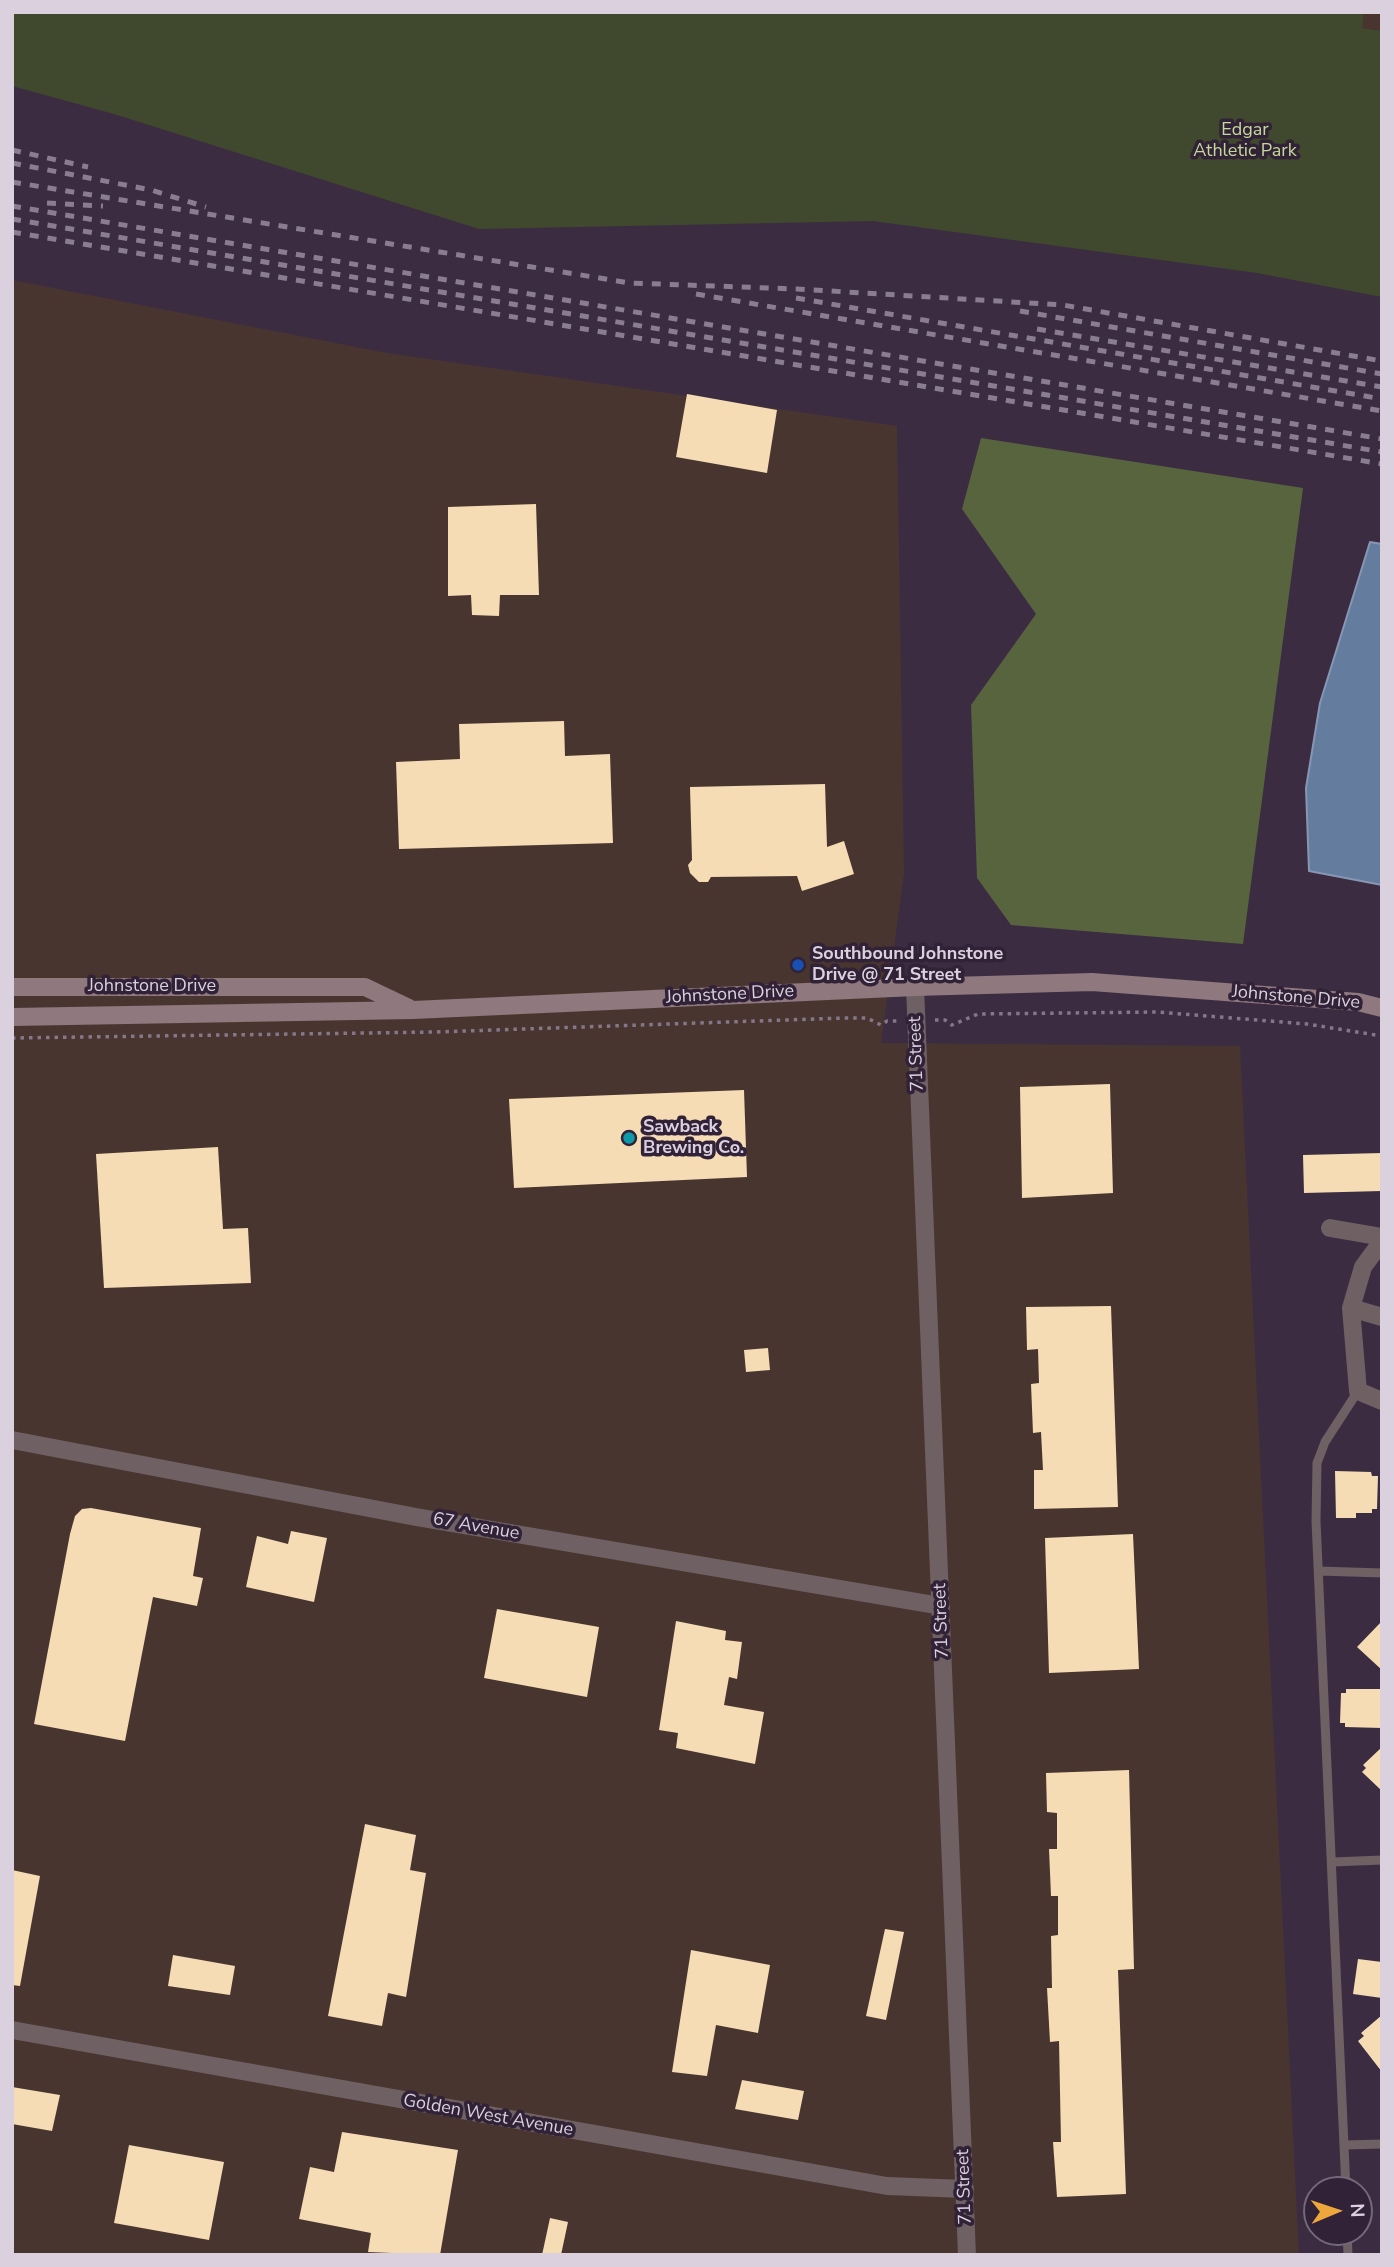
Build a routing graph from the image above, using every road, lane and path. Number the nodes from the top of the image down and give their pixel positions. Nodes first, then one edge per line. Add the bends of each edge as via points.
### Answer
1 (915, 986) junction
2 (12, 987) edge
3 (1382, 1008) edge
4 (413, 1010) junction
5 (12, 1017) edge
6 (945, 1020) dead end
7 (887, 1021) dead end
8 (1382, 1036) edge
9 (12, 1038) edge
10 (1330, 1228) dead end
11 (1382, 1239) edge
12 (1351, 1308) junction
13 (1382, 1317) edge
14 (1358, 1391) junction
15 (1382, 1401) edge
16 (12, 1440) edge
17 (1319, 1572) junction
18 (1382, 1573) edge
19 (941, 1606) junction
20 (1382, 1860) edge
21 (1334, 1862) junction
22 (12, 2030) edge
23 (1382, 2144) edge
24 (1345, 2145) junction
25 (1346, 2176) edge
26 (965, 2189) junction
27 (967, 2255) edge

1 - 3 main road, Johnstone Drive via 1093,982 1358,1002
1 - 4 main road, Johnstone Drive
1 - 19 street, 71 Street
2 - 4 main road, Johnstone Drive via 365,987
4 - 5 main road, Johnstone Drive
6 - 8 path via 952,1025 978,1014 1157,1012 1307,1024
7 - 9 path via 881,1025 867,1018 844,1018 436,1032
10 - 11 street
11 - 12 street via 1363,1267
12 - 13 street
12 - 14 street
14 - 15 street
14 - 17 lane via 1317,1463
16 - 19 street, 67 Avenue via 416,1517
17 - 18 lane
17 - 21 lane
19 - 26 street, 71 Street
20 - 21 lane
21 - 24 lane
22 - 26 street, Golden West Avenue via 887,2186
23 - 24 lane
24 - 25 lane
26 - 27 street, 71 Street

